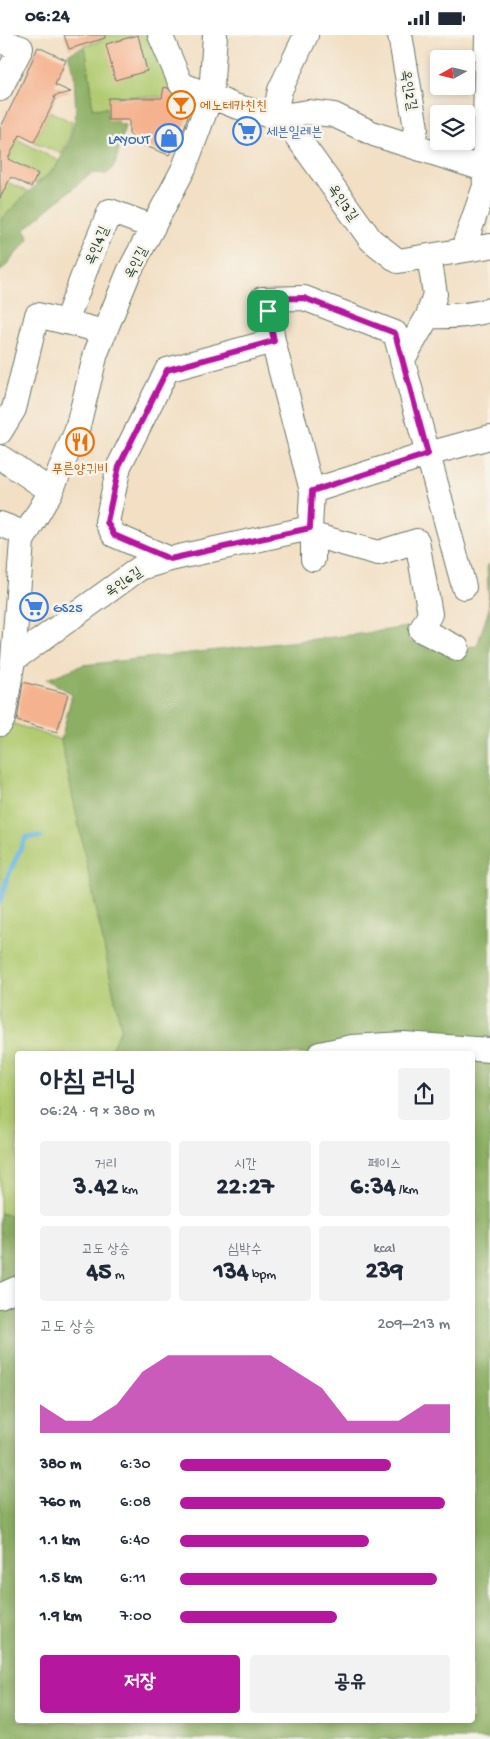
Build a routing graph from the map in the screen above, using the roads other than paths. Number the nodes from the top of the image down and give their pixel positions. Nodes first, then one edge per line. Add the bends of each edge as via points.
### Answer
1 (160, 35) edge
2 (180, 35) edge
3 (215, 35) edge
4 (306, 35) edge
5 (400, 35) edge
6 (487, 35) edge
7 (0, 41) edge
8 (181, 84) junction
9 (0, 89) edge
10 (211, 95) junction
11 (274, 117) junction
12 (412, 145) junction
13 (484, 169) junction
14 (153, 227) junction
15 (490, 245) edge
16 (463, 249) junction
17 (429, 256) junction
18 (490, 310) edge
19 (428, 316) junction
20 (66, 322) junction
21 (105, 332) junction
22 (274, 341) junction
23 (402, 361) junction
24 (0, 432) edge
25 (490, 437) edge
26 (428, 454) junction
27 (0, 457) edge
28 (51, 491) junction
29 (312, 491) junction
30 (0, 524) edge
31 (448, 530) junction
32 (312, 531) junction
33 (26, 534) junction
34 (417, 541) junction
35 (170, 559) junction
36 (313, 559) dead end
37 (464, 587) dead end
38 (457, 648) dead end
39 (13, 660) junction
40 (2, 722) edge
41 (490, 1050) edge
42 (334, 1051) edge
43 (15, 1289) edge
44 (0, 1296) edge

1 - 8 street
2 - 8 street
3 - 10 street, 옥인길
4 - 11 street via 280,90
5 - 12 street, 옥인2길 via 416,128
6 - 13 street
7 - 9 street via 21,48
8 - 10 street, 옥인3길
10 - 11 street, 옥인3길
10 - 14 street, 옥인길 via 184,169
11 - 12 street, 옥인3길 via 308,112 334,115 374,134
11 - 17 street, 옥인3길 via 285,120 371,240 398,261
12 - 13 street, 옥인3길
13 - 16 street via 485,186
14 - 20 street, 옥인4길 via 110,211
14 - 21 street, 옥인길 via 129,271
15 - 16 street, 옥인3길
16 - 17 street, 옥인3길
17 - 19 street via 435,294
18 - 19 street via 474,315
19 - 23 street
20 - 21 street
20 - 24 street via 37,315 14,409
21 - 28 street, 옥인길 via 96,353 77,430
22 - 23 street via 262,299 304,298 395,333
22 - 29 street
22 - 35 street via 167,370 119,466 107,522 114,535
23 - 26 street
25 - 26 street
26 - 29 street
26 - 31 street
27 - 28 street
28 - 33 street, 옥인길
29 - 32 street
30 - 33 street
31 - 34 street, 옥인6길
31 - 37 street
32 - 34 street, 옥인6길 via 378,553
32 - 35 street, 옥인6길
32 - 36 street
33 - 39 street, 옥인길 via 22,541
34 - 38 street via 430,614 421,630
35 - 39 street, 옥인6길 via 140,568
39 - 40 street, 옥인길
41 - 42 street via 404,1044
43 - 44 street

